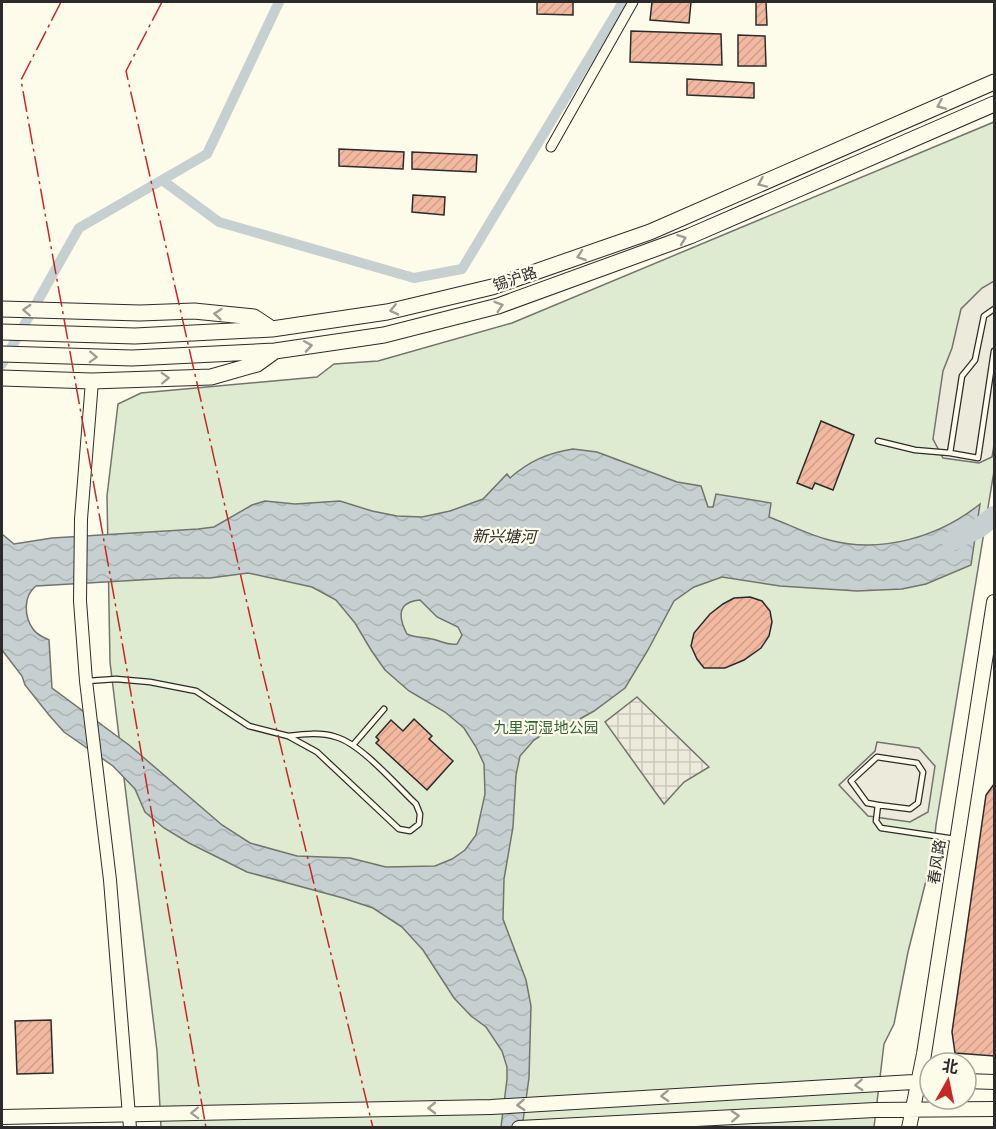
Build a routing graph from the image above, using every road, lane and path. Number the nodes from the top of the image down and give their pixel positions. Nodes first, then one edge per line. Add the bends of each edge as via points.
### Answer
1 (633, 2) edge
2 (994, 82) edge
3 (994, 104) edge
4 (551, 147) dead end
5 (2, 309) edge
6 (994, 309) edge
7 (272, 329) junction
8 (2, 332) edge
9 (275, 351) junction
10 (994, 351) edge
11 (2, 354) edge
12 (2, 378) edge
13 (92, 381) junction
14 (879, 441) dead end
15 (950, 453) junction
16 (994, 602) edge
17 (86, 681) junction
18 (384, 709) dead end
19 (288, 736) junction
20 (353, 745) junction
21 (878, 805) junction
22 (957, 840) junction
23 (928, 1051) edge
24 (978, 1081) edge
25 (918, 1082) edge
26 (994, 1082) edge
27 (918, 1096) edge
28 (912, 1109) junction
29 (994, 1109) edge
30 (231, 1112) junction
31 (2, 1117) edge
32 (129, 1121) edge
33 (232, 1128) edge
34 (519, 1128) edge
35 (909, 1128) edge

1 - 4 street
2 -> 7 main road, 锡沪路 via 650,232 492,287 387,312
9 -> 3 main road, 锡沪路 via 384,335 498,306 690,236
7 -> 5 main road via 254,317 194,312
6 - 15 lane via 984,316 975,360 962,376
7 - 8 main road, 锡沪路 via 135,336
11 -> 9 main road, 锡沪路 via 132,358
13 -> 9 main road via 211,377 257,364
10 - 15 lane via 978,458
12 - 13 main road
13 - 17 street via 81,519 80,601
14 - 15 lane
16 - 22 main road, 春风路
17 - 19 lane via 150,682 195,691 249,726
17 - 32 street via 110,880
18 - 20 lane
19 - 20 lane via 316,734
19 - 20 lane via 317,752 399,829 410,831 419,824 416,804
21 - 21 lane via 910,809 918,803 923,772 916,763 877,756 851,781 867,803
21 - 22 lane via 876,821 881,828
22 - 23 main road, 春风路
24 - 26 main road
25 -> 30 main road via 491,1107
27 - 28 main road, 春风路
28 - 29 main road
34 -> 28 main road
28 - 35 main road, 春风路
30 -> 32 main road
30 - 33 main road
31 - 32 main road

